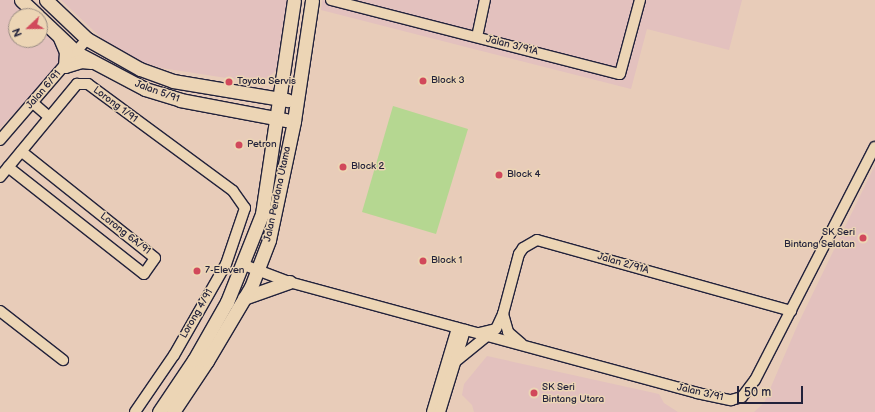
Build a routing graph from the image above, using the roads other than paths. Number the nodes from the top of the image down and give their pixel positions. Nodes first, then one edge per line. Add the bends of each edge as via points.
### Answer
1 (21, 0) edge
2 (46, 0) edge
3 (294, 0) edge
4 (301, 0) edge
5 (312, 0) edge
6 (331, 0) edge
7 (485, 0) edge
8 (640, 0) edge
9 (29, 8) edge
10 (291, 21) junction
11 (48, 26) edge
12 (59, 36) junction
13 (477, 38) junction
14 (87, 39) junction
15 (77, 53) junction
16 (91, 62) junction
17 (65, 66) junction
18 (282, 79) junction
19 (259, 94) junction
20 (280, 98) junction
21 (296, 102) junction
22 (33, 103) junction
23 (256, 115) junction
24 (49, 117) junction
25 (277, 119) junction
26 (294, 121) junction
27 (2, 134) edge
28 (273, 147) junction
29 (875, 147) edge
30 (21, 151) junction
31 (8, 167) junction
32 (0, 177) edge
33 (245, 208) joint
34 (244, 265) junction
35 (258, 270) junction
36 (290, 282) junction
37 (244, 298) junction
38 (0, 311) edge
39 (792, 311) junction
40 (503, 314) junction
41 (446, 324) junction
42 (461, 329) junction
43 (477, 333) junction
44 (487, 336) junction
45 (525, 346) junction
46 (63, 360) dead end
47 (452, 360) junction
48 (135, 412) edge
49 (159, 412) edge
50 (173, 412) edge
51 (432, 412) edge
52 (440, 412) edge

1 - 9 street, Jalan 5/91
2 - 14 street, Jalan 5/91
3 - 10 street
4 - 10 street
5 - 21 street, Jalan Perdana Utama
6 - 13 street, Jalan 3/91A
7 - 13 street
8 - 13 street, Jalan 3/91A via 620,74
10 - 18 street
11 - 12 street, Jalan 5/91
12 - 15 street, Jalan 5/91
12 - 17 street via 66,52
14 - 15 street, Jalan 6/91
14 - 19 street, Jalan 5/91 via 140,69 173,81
15 - 16 street, Jalan 5/91
15 - 17 street, Jalan 6/91
16 - 17 street via 81,61
16 - 23 street, Jalan 5/91 via 145,89 180,100
17 - 22 street, Jalan 6/91
18 - 19 street via 269,92
18 - 20 street
19 - 20 street, Jalan 5/91
20 - 21 street, Jalan 5/91
20 - 25 street, Jalan Perdana Utama
21 - 26 street, Jalan Perdana Utama
22 - 24 street
22 - 27 street, Jalan 6/91
23 - 25 street, Jalan 5/91
23 - 28 street via 267,131
24 - 30 street, Lorong 1/91
24 - 33 street, Lorong 1/91 via 77,84 88,84 232,191
25 - 26 street, Jalan 5/91
25 - 28 street, Jalan Perdana Utama
26 - 35 street, Jalan Perdana Utama via 269,240
28 - 34 street, Jalan Perdana Utama via 262,214
29 - 39 street, Jalan 3/91
30 - 31 street, Lorong 1/91
30 - 31 street, Lorong 6A/91 via 155,258 144,274
31 - 32 street, Lorong 1/91
33 - 48 street, Lorong 4/91 via 226,264 174,355
34 - 35 street, Jalan 3/91
34 - 49 street, Jalan Perdana Utama via 198,354
35 - 36 street, Jalan 3/91
35 - 37 street, Jalan Perdana Utama
36 - 37 street
36 - 41 street, Jalan 3/91
37 - 50 street, Jalan Perdana Utama
38 - 46 street
39 - 40 street, Jalan 2/91A via 537,240 523,248 519,254
39 - 45 street, Jalan 3/91 via 749,390 742,397 732,400 697,393
40 - 43 street, Jalan 2/91A via 496,329
40 - 45 street via 508,332
41 - 42 street, Jalan 3/91
41 - 47 street
42 - 43 street, Jalan 3/91
42 - 47 street
43 - 44 street, Jalan 3/91
44 - 45 street, Jalan 3/91
44 - 47 street
47 - 51 street
47 - 52 street

